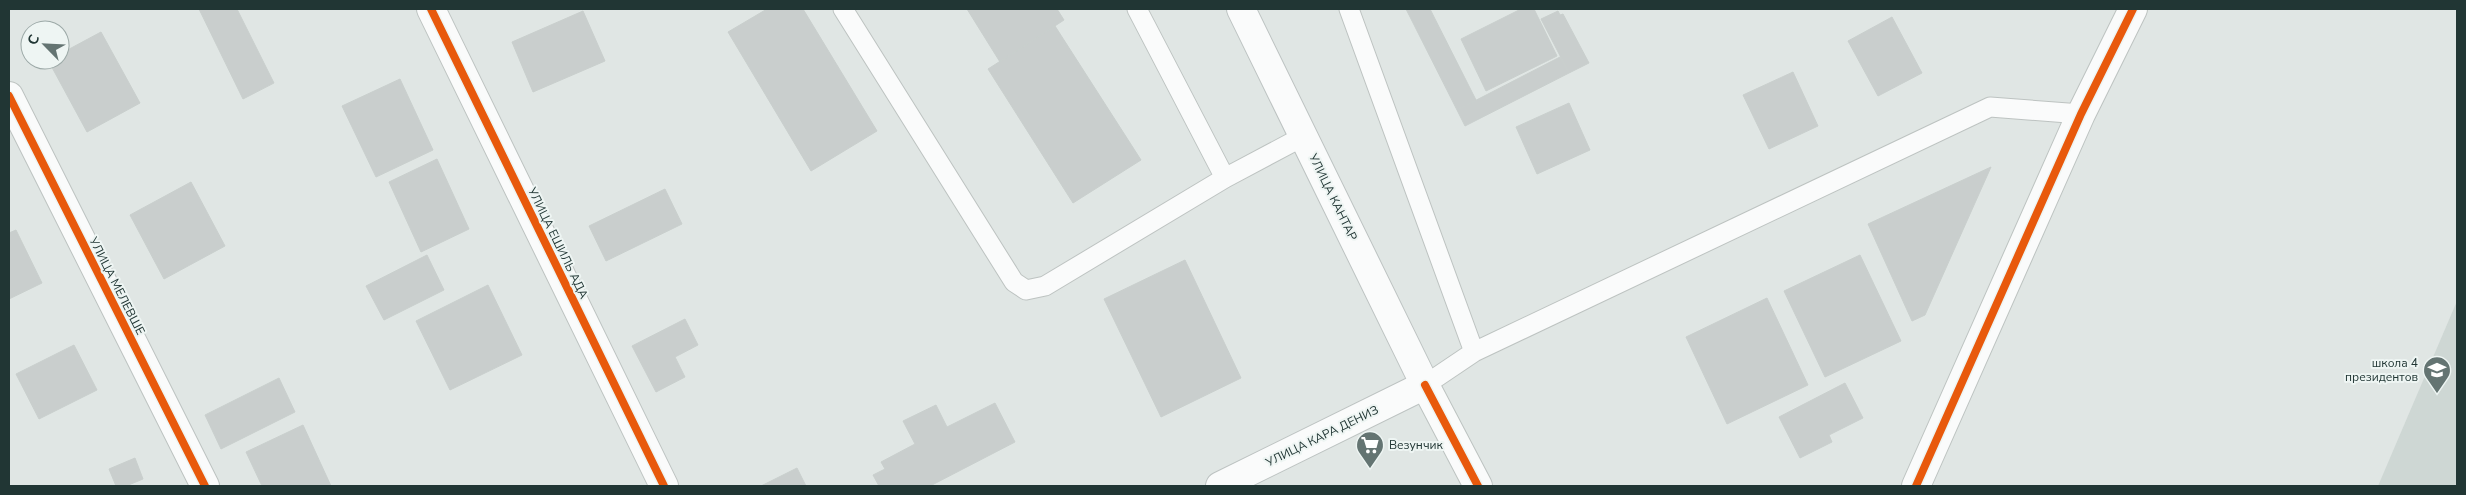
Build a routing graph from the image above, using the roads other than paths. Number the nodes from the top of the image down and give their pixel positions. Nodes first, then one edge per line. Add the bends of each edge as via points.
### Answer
1 (431, 9) edge
2 (843, 9) edge
3 (1137, 9) edge
4 (1241, 9) edge
5 (1349, 9) edge
6 (2133, 9) edge
7 (9, 96) edge
8 (2081, 114) junction
9 (1304, 136) junction
10 (1225, 178) junction
11 (1474, 352) junction
12 (1425, 385) junction
13 (206, 486) edge
14 (664, 486) edge
15 (1220, 486) edge
16 (1478, 486) edge
17 (1916, 486) edge

1 - 14 street, УЛИЦА ЕШИЛЬ АДА
2 - 10 lane via 1014,282 1026,290 1045,286
3 - 10 lane
4 - 9 street, УЛИЦА КАНТАР
5 - 11 lane
6 - 8 street
7 - 13 street, УЛИЦА МЕЛЕВШЕ
8 - 11 lane via 1990,107
8 - 17 street
9 - 10 lane
9 - 12 street, УЛИЦА КАНТАР
11 - 12 lane
12 - 15 street, УЛИЦА КАРА ДЕНИЗ
12 - 16 street, УЛИЦА КАНТАР

